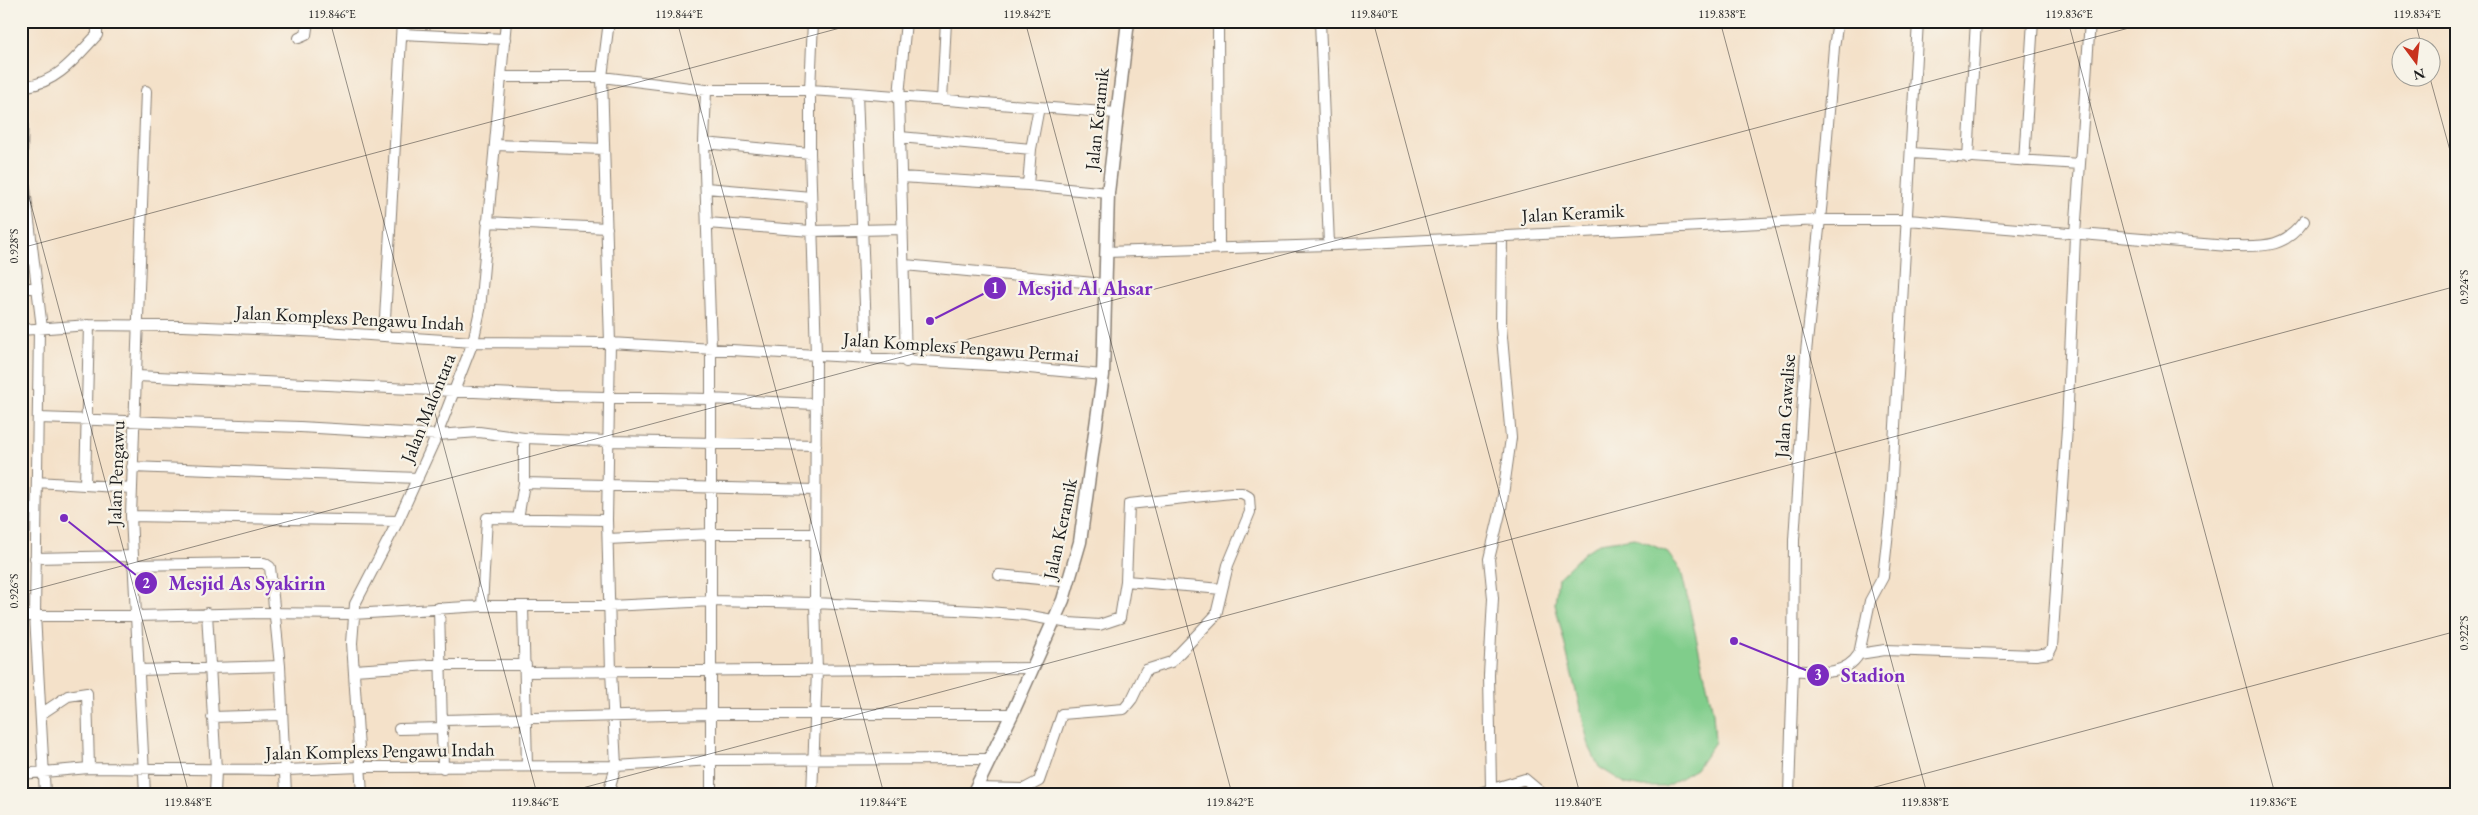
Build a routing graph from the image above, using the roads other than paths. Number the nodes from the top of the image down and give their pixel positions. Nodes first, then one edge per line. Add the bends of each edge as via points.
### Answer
1 (97, 21) edge
2 (308, 21) edge
3 (402, 21) edge
4 (506, 21) edge
5 (609, 21) edge
6 (813, 21) edge
7 (906, 21) edge
8 (946, 21) edge
9 (1128, 21) edge
10 (1218, 21) edge
11 (1320, 21) edge
12 (1838, 21) edge
13 (1918, 21) edge
14 (1976, 21) edge
15 (2033, 21) edge
16 (2090, 21) edge
17 (402, 34) junction
18 (299, 38) dead end
19 (505, 39) junction
20 (602, 77) junction
21 (502, 78) junction
22 (706, 90) junction
23 (810, 90) junction
24 (146, 91) dead end
25 (857, 92) junction
26 (900, 96) junction
27 (942, 100) junction
28 (1039, 107) junction
29 (1116, 113) junction
30 (900, 137) junction
31 (704, 142) junction
32 (495, 145) junction
33 (604, 149) junction
34 (1031, 149) junction
35 (810, 153) junction
36 (1912, 153) junction
37 (1968, 158) junction
38 (2024, 161) junction
39 (2080, 164) junction
40 (901, 177) junction
41 (1028, 185) junction
42 (706, 188) junction
43 (1108, 194) junction
44 (811, 197) junction
45 (1818, 220) junction
46 (1908, 220) junction
47 (2304, 221) dead end
48 (487, 222) junction
49 (707, 223) junction
50 (607, 228) junction
51 (903, 229) junction
52 (864, 230) junction
53 (811, 232) junction
54 (2075, 235) junction
55 (1502, 236) junction
56 (1330, 245) junction
57 (1219, 249) junction
58 (1106, 252) junction
59 (905, 266) junction
60 (1104, 284) junction
61 (37, 286) junction
62 (21, 290) edge
63 (89, 325) junction
64 (138, 327) junction
65 (41, 328) junction
66 (21, 330) edge
67 (384, 336) junction
68 (473, 342) junction
69 (610, 343) junction
70 (711, 348) junction
71 (816, 355) junction
72 (867, 358) junction
73 (906, 362) junction
74 (1103, 375) junction
75 (137, 376) junction
76 (454, 389) junction
77 (608, 396) junction
78 (710, 399) junction
79 (815, 404) junction
80 (39, 418) junction
81 (88, 420) junction
82 (135, 422) junction
83 (437, 434) junction
84 (524, 438) junction
85 (608, 441) junction
86 (711, 442) junction
87 (816, 445) junction
88 (132, 467) junction
89 (418, 478) junction
90 (37, 482) junction
91 (524, 483) junction
92 (85, 485) junction
93 (607, 486) junction
94 (132, 488) junction
95 (711, 488) junction
96 (816, 490) junction
97 (131, 516) junction
98 (518, 518) junction
99 (607, 520) junction
100 (398, 521) junction
101 (711, 534) junction
102 (815, 534) junction
103 (608, 539) junction
104 (35, 558) junction
105 (132, 560) junction
106 (999, 575) dead end
107 (1126, 581) junction
108 (1069, 582) junction
109 (1222, 589) junction
110 (712, 602) junction
111 (814, 603) junction
112 (482, 606) junction
113 (523, 606) junction
114 (610, 606) junction
115 (439, 608) junction
116 (207, 613) junction
117 (275, 613) junction
118 (353, 614) junction
119 (35, 615) junction
120 (21, 616) edge
121 (136, 616) junction
122 (1054, 620) junction
123 (1859, 654) junction
124 (441, 665) junction
125 (280, 666) junction
126 (526, 668) junction
127 (1032, 668) junction
128 (210, 669) junction
129 (712, 669) junction
130 (140, 670) junction
131 (354, 670) junction
132 (1793, 670) junction
133 (610, 671) junction
134 (816, 671) junction
135 (42, 714) junction
136 (712, 714) junction
137 (1012, 714) junction
138 (282, 715) junction
139 (816, 715) junction
140 (212, 717) junction
141 (615, 717) junction
142 (527, 719) junction
143 (443, 724) junction
144 (400, 729) dead end
145 (988, 759) junction
146 (712, 760) junction
147 (813, 760) junction
148 (527, 766) junction
149 (616, 766) junction
150 (360, 767) junction
151 (89, 768) junction
152 (443, 768) junction
153 (144, 769) junction
154 (216, 770) junction
155 (286, 770) junction
156 (45, 772) junction
157 (21, 774) edge
158 (1491, 788) junction
159 (974, 791) edge
160 (45, 794) edge
161 (145, 794) edge
162 (215, 794) edge
163 (286, 794) edge
164 (362, 794) edge
165 (608, 794) edge
166 (711, 794) edge
167 (812, 794) edge
168 (1476, 794) edge
169 (1543, 794) edge
170 (1789, 794) edge

1 - 61 street via 97,35 58,75 23,90 22,164
2 - 18 street via 306,35
3 - 17 street
4 - 19 street, Jalan Malontara
5 - 20 street
6 - 23 street
7 - 26 street
8 - 27 street
9 - 29 street, Jalan Keramik
10 - 57 street
11 - 56 street
12 - 45 street, Jalan Gawalise
13 - 36 street
14 - 37 street
15 - 38 street
16 - 39 street
17 - 19 street
17 - 67 street
19 - 21 street, Jalan Malontara
20 - 21 street
20 - 22 street
20 - 33 street
21 - 32 street, Jalan Malontara
22 - 23 street
22 - 31 street
23 - 25 street
23 - 35 street
24 - 64 street, Jalan Pengawu
25 - 26 street
25 - 52 street
26 - 27 street
26 - 30 street
27 - 28 street
28 - 29 street
28 - 34 street
29 - 43 street, Jalan Keramik
30 - 34 street
30 - 40 street
31 - 35 street
31 - 42 street
32 - 33 street
32 - 48 street, Jalan Malontara
33 - 50 street
34 - 41 street
35 - 44 street
36 - 37 street
36 - 46 street
37 - 38 street
38 - 39 street
39 - 54 street
40 - 41 street
40 - 51 street
41 - 43 street
42 - 44 street
42 - 49 street
43 - 58 street, Jalan Keramik
44 - 53 street
45 - 46 street, Jalan Keramik
45 - 55 street, Jalan Keramik
45 - 132 street, Jalan Gawalise via 1794,540
46 - 54 street, Jalan Keramik
46 - 123 street via 1885,568 1870,601
47 - 54 street, Jalan Keramik via 2289,239 2266,246
48 - 50 street
48 - 68 street, Jalan Malontara via 480,310
49 - 53 street
49 - 70 street
50 - 69 street
51 - 52 street
51 - 59 street
52 - 53 street
52 - 72 street
53 - 71 street
54 - 123 street via 2067,428 2051,651 2036,655 1885,650
55 - 56 street, Jalan Keramik
55 - 158 street via 1501,326 1511,438 1501,509 1489,559 1493,598 1488,674
56 - 57 street, Jalan Keramik
57 - 58 street, Jalan Keramik
58 - 60 street, Jalan Keramik
59 - 60 street
59 - 73 street
60 - 74 street, Jalan Keramik
61 - 62 street
61 - 65 street
63 - 64 street, Jalan Komplexs Pengawu Indah
63 - 65 street, Jalan Komplexs Pengawu Indah
63 - 81 street
64 - 67 street, Jalan Komplexs Pengawu Indah via 182,326
64 - 75 street, Jalan Pengawu
65 - 66 street, Jalan Komplexs Pengawu Indah
65 - 80 street
67 - 68 street, Jalan Komplexs Pengawu Indah
68 - 69 street, Jalan Komplexs Pengawu Indah
68 - 76 street, Jalan Malontara
69 - 70 street, Jalan Komplexs Pengawu Permai
69 - 77 street
70 - 71 street, Jalan Komplexs Pengawu Permai
70 - 78 street
71 - 72 street, Jalan Komplexs Pengawu Permai
71 - 79 street, Jalan Komplexs Pengawu Permai
72 - 73 street, Jalan Komplexs Pengawu Permai
73 - 74 street, Jalan Komplexs Pengawu Permai via 1008,366
74 - 108 street, Jalan Keramik via 1084,519
75 - 76 street
75 - 82 street, Jalan Pengawu
76 - 77 street
76 - 83 street, Jalan Malontara
77 - 78 street
77 - 85 street
78 - 79 street
78 - 86 street
79 - 87 street, Jalan Komplexs Pengawu Permai
80 - 81 street
80 - 90 street
81 - 82 street
81 - 92 street
82 - 83 street via 300,426
82 - 88 street, Jalan Pengawu
83 - 84 street via 479,432
83 - 89 street, Jalan Malontara
84 - 85 street
84 - 91 street
85 - 86 street
85 - 93 street
86 - 87 street
86 - 95 street
87 - 96 street, Jalan Komplexs Pengawu Permai
88 - 89 street
88 - 94 street, Jalan Pengawu
89 - 100 street, Jalan Malontara
90 - 92 street
90 - 104 street
91 - 93 street
91 - 98 street
92 - 94 street
93 - 95 street
93 - 99 street
94 - 97 street, Jalan Pengawu
95 - 96 street
95 - 101 street
96 - 102 street, Jalan Komplexs Pengawu Permai
97 - 100 street
97 - 105 street, Jalan Pengawu
98 - 99 street
98 - 112 street via 487,518
99 - 103 street
100 - 118 street, Jalan Malontara via 358,593
101 - 102 street
101 - 103 street
101 - 110 street
102 - 111 street, Jalan Komplexs Pengawu Permai
103 - 114 street
104 - 105 street
104 - 119 street
105 - 117 street via 268,564
105 - 121 street, Jalan Pengawu
106 - 108 street
107 - 109 street
107 - 109 street via 1129,504 1242,492 1251,501 1250,512 1228,565
107 - 122 street via 1120,618 1099,625
108 - 122 street, Jalan Keramik
109 - 159 street via 1212,621 1171,662 1146,670 1128,706 1120,710 1062,714 1039,781 1024,789
110 - 111 street
110 - 114 street
110 - 129 street
111 - 122 street via 978,611
111 - 134 street, Jalan Komplexs Pengawu Permai
112 - 113 street
112 - 115 street
113 - 114 street
113 - 126 street
114 - 133 street
115 - 118 street
115 - 124 street
116 - 117 street
116 - 121 street
116 - 128 street
117 - 118 street
117 - 125 street
118 - 131 street, Jalan Malontara
119 - 120 street
119 - 121 street
119 - 135 street
121 - 130 street, Jalan Pengawu
122 - 127 street, Jalan Keramik
123 - 132 street via 1850,664 1834,672
124 - 126 street
124 - 131 street
124 - 143 street
125 - 128 street
125 - 138 street
126 - 133 street
126 - 142 street
127 - 134 street
127 - 137 street, Jalan Keramik
128 - 130 street
128 - 140 street
129 - 133 street
129 - 134 street
129 - 136 street
130 - 153 street, Jalan Pengawu
131 - 150 street, Jalan Malontara
132 - 170 street, Jalan Gawalise
133 - 141 street
134 - 139 street, Jalan Komplexs Pengawu Permai
135 - 151 street via 68,696 87,693
135 - 156 street
136 - 139 street
136 - 141 street
136 - 146 street
137 - 139 street
137 - 145 street, Jalan Keramik
138 - 140 street
138 - 155 street
139 - 147 street, Jalan Komplexs Pengawu Permai
140 - 154 street
141 - 142 street
141 - 149 street
142 - 143 street
142 - 148 street
143 - 144 street
143 - 152 street
145 - 147 street
145 - 159 street, Jalan Keramik
146 - 147 street
146 - 149 street
146 - 166 street
147 - 167 street, Jalan Komplexs Pengawu Permai
148 - 149 street, Jalan Komplexs Pengawu Indah
148 - 152 street, Jalan Komplexs Pengawu Indah
149 - 165 street
150 - 152 street, Jalan Komplexs Pengawu Indah
150 - 155 street, Jalan Komplexs Pengawu Indah
150 - 164 street, Jalan Malontara
151 - 153 street
151 - 156 street
153 - 154 street, Jalan Komplexs Pengawu Indah
153 - 161 street, Jalan Pengawu
154 - 155 street, Jalan Komplexs Pengawu Indah
154 - 162 street
155 - 163 street
156 - 157 street
156 - 160 street
158 - 168 street
158 - 169 street via 1525,779

